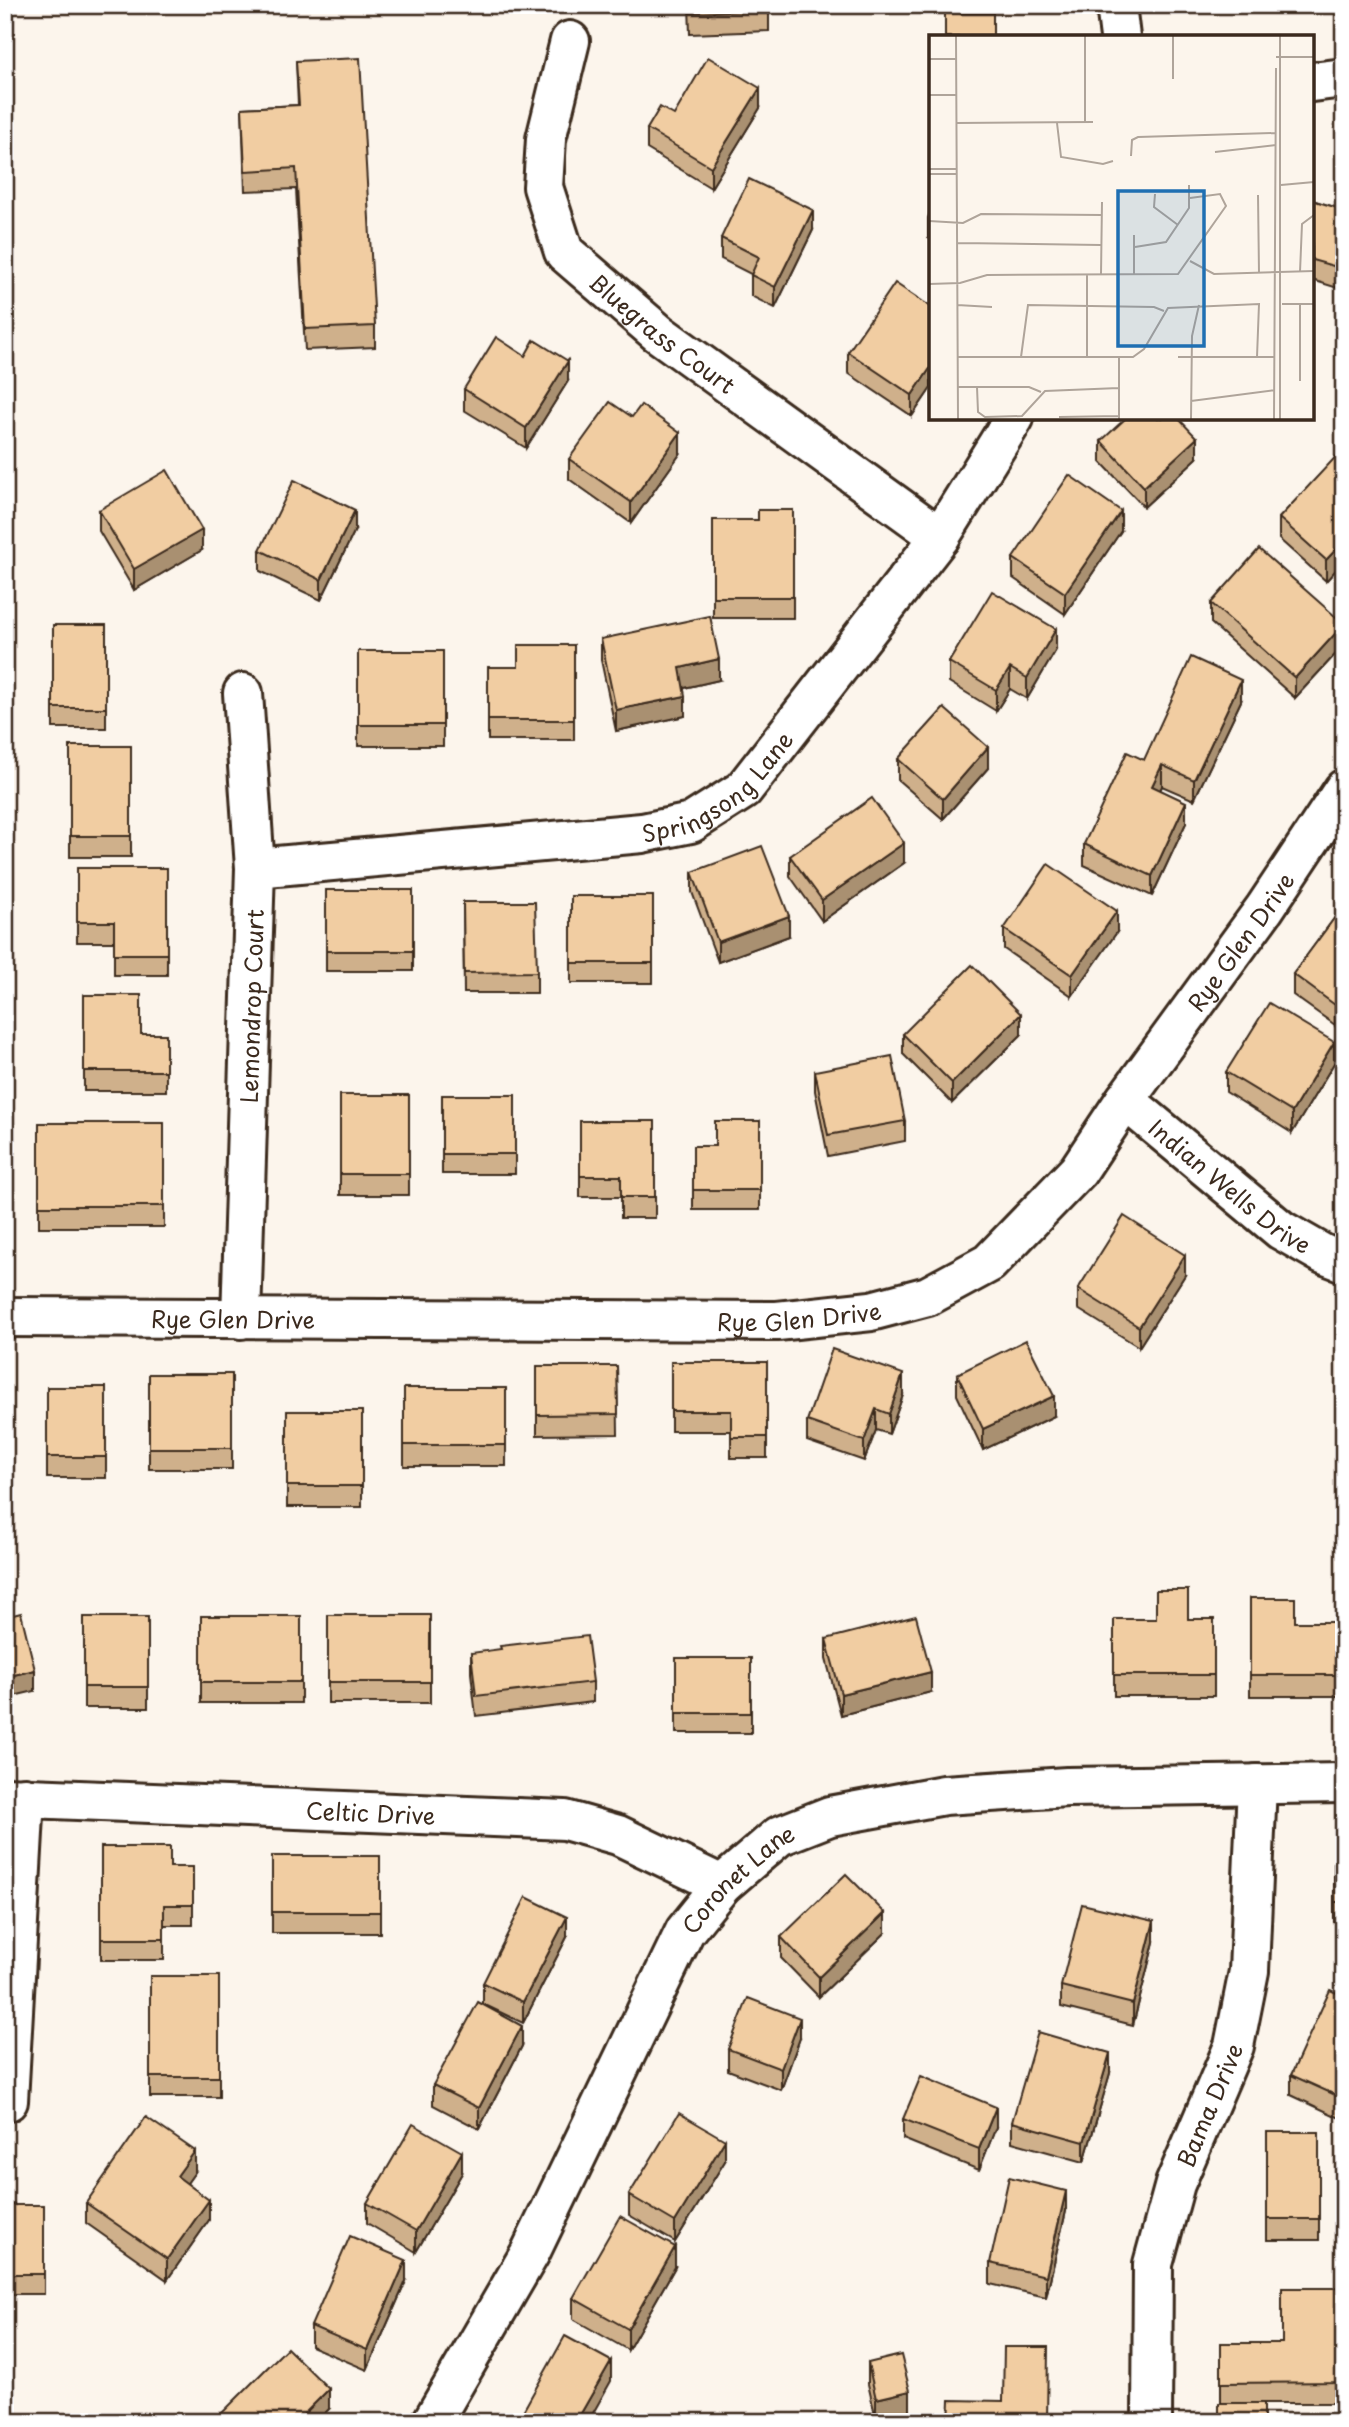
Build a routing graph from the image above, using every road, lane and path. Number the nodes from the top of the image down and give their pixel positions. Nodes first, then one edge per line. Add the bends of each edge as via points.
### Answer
1 (1116, 5) edge
2 (1120, 35) edge
3 (570, 41) dead end
4 (1344, 79) edge
5 (1314, 82) edge
6 (1013, 420) edge
7 (940, 537) junction
8 (243, 693) dead end
9 (1344, 789) edge
10 (254, 868) junction
11 (1125, 1100) junction
12 (1344, 1262) edge
13 (5, 1317) edge
14 (241, 1319) junction
15 (1344, 1783) edge
16 (1257, 1784) junction
17 (15, 1797) edge
18 (722, 1885) junction
19 (8, 2101) dead end
20 (432, 2422) edge
21 (1152, 2422) edge

1 - 2 street
3 - 7 street, Bluegrass Court via 546,139 543,187 564,251 658,332
4 - 5 street
6 - 7 street, Springsong Lane
7 - 10 street, Springsong Lane via 743,790 691,822 642,833
8 - 10 street, Lemondrop Court
9 - 11 street, Rye Glen Drive via 1265,908
10 - 14 street, Lemondrop Court
11 - 12 street, Indian Wells Drive via 1281,1230
11 - 14 street, Rye Glen Drive via 1078,1171 989,1263 928,1296 871,1311 777,1321
13 - 14 street, Rye Glen Drive
15 - 16 street, Coronet Lane
16 - 18 street, Coronet Lane via 1067,1787 944,1795 830,1816 779,1836
16 - 21 street, Bama Drive via 1249,1971 1234,2046 1175,2184 1153,2264
17 - 18 street, Celtic Drive via 565,1820 618,1835
17 - 19 street
18 - 20 street, Coronet Lane via 685,1931 530,2253

